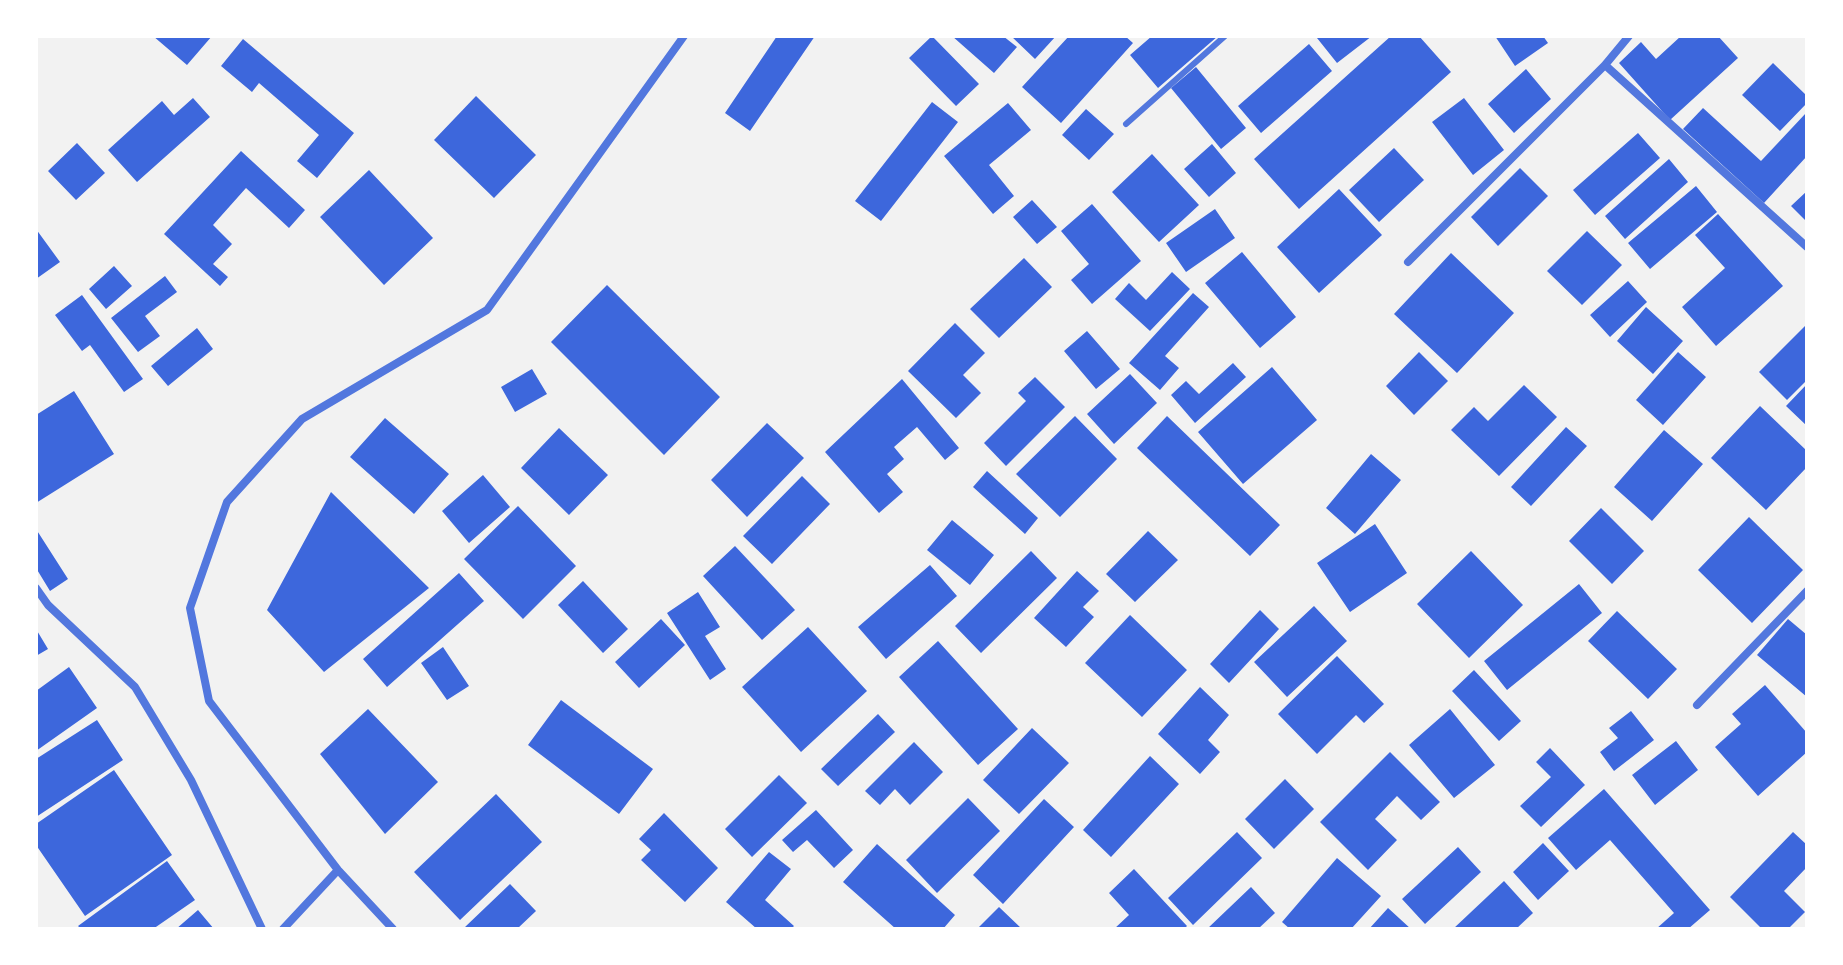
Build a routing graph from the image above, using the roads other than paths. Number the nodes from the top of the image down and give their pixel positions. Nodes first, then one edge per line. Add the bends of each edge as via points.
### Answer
1 (684, 36) edge
2 (1225, 36) edge
3 (1629, 36) edge
4 (1605, 65) junction
5 (1126, 124) dead end
6 (1807, 247) edge
7 (1408, 262) dead end
8 (36, 588) edge
9 (1807, 591) edge
10 (1697, 705) dead end
11 (338, 870) junction
12 (262, 929) edge
13 (283, 929) edge
14 (393, 929) edge

1 - 11 street via 487,310 302,419 227,502 190,608 209,701
2 - 5 lane
3 - 4 street
4 - 6 street
4 - 7 street
8 - 12 street via 135,687 191,780
9 - 10 street
11 - 13 street
11 - 14 street

